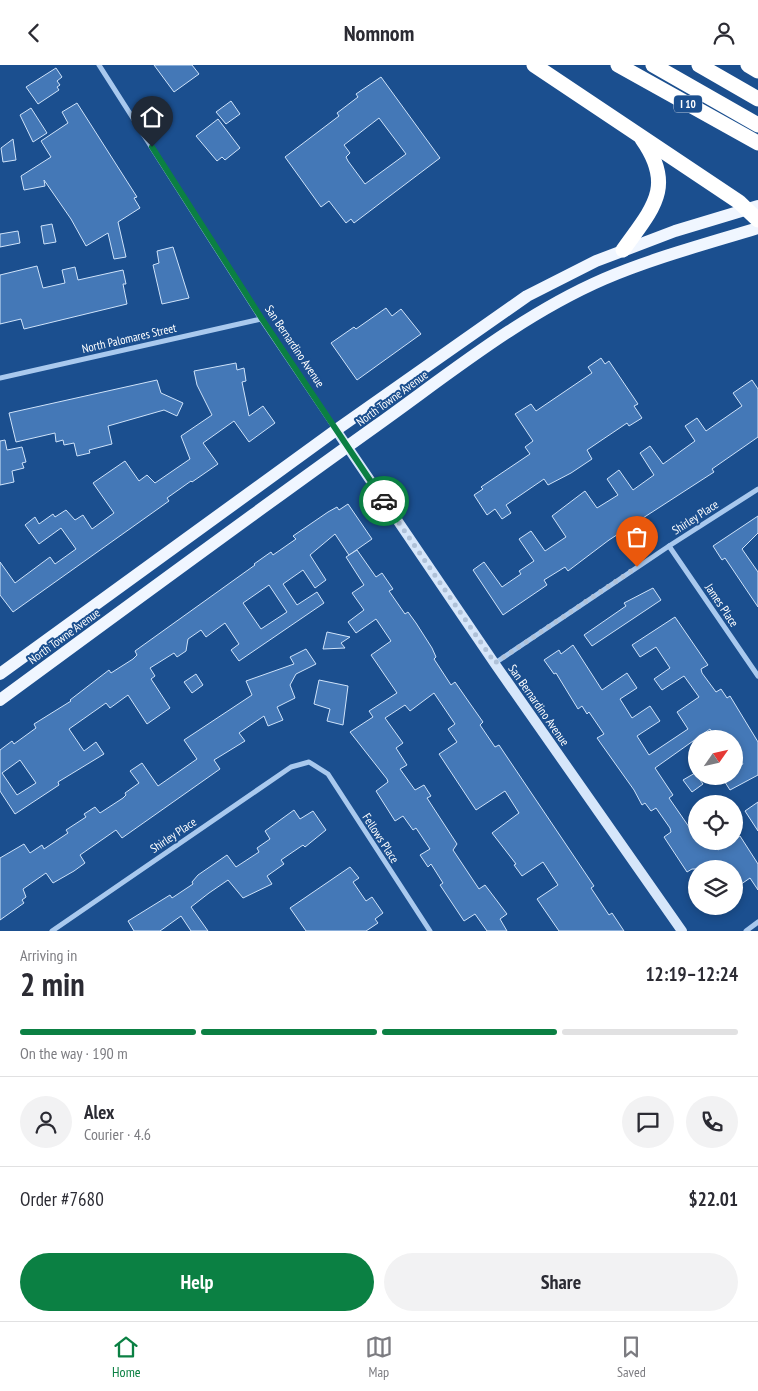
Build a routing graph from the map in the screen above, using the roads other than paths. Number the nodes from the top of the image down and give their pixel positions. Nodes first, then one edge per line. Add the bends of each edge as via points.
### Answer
1 (99, 65) edge
2 (534, 65) edge
3 (618, 65) edge
4 (653, 65) edge
5 (699, 65) edge
6 (748, 65) edge
7 (758, 71) edge
8 (758, 99) edge
9 (758, 125) edge
10 (636, 132) junction
11 (758, 143) edge
12 (754, 212) edge
13 (758, 228) edge
14 (623, 250) junction
15 (262, 319) junction
16 (0, 378) edge
17 (336, 429) junction
18 (347, 447) junction
19 (758, 489) edge
20 (669, 546) junction
21 (495, 663) junction
22 (0, 674) edge
23 (758, 676) edge
24 (0, 700) edge
25 (309, 762) joint
26 (758, 922) edge
27 (52, 931) edge
28 (430, 931) edge
29 (682, 931) edge
30 (746, 931) edge

1 - 15 street, San Bernardino Avenue
2 - 10 highway
3 - 11 highway, I 10
4 - 9 highway
5 - 8 highway
6 - 7 highway
10 - 12 highway
10 - 14 highway via 653,157 660,176 657,197
12 - 14 main road, North Towne Avenue via 675,231
13 - 18 main road, North Towne Avenue via 681,251 603,280 538,314
14 - 17 main road, North Towne Avenue via 527,296
15 - 16 street, North Palomares Street
15 - 17 street, San Bernardino Avenue
17 - 18 main road, San Bernardino Avenue
17 - 22 main road, North Towne Avenue
18 - 21 main road, San Bernardino Avenue
18 - 24 main road, North Towne Avenue
19 - 20 street, Shirley Place
20 - 21 street, Shirley Place
20 - 23 street, James Place
21 - 29 main road, San Bernardino Avenue
25 - 27 street, Shirley Place via 290,767
25 - 28 street, Fellows Place via 328,773
26 - 30 street

